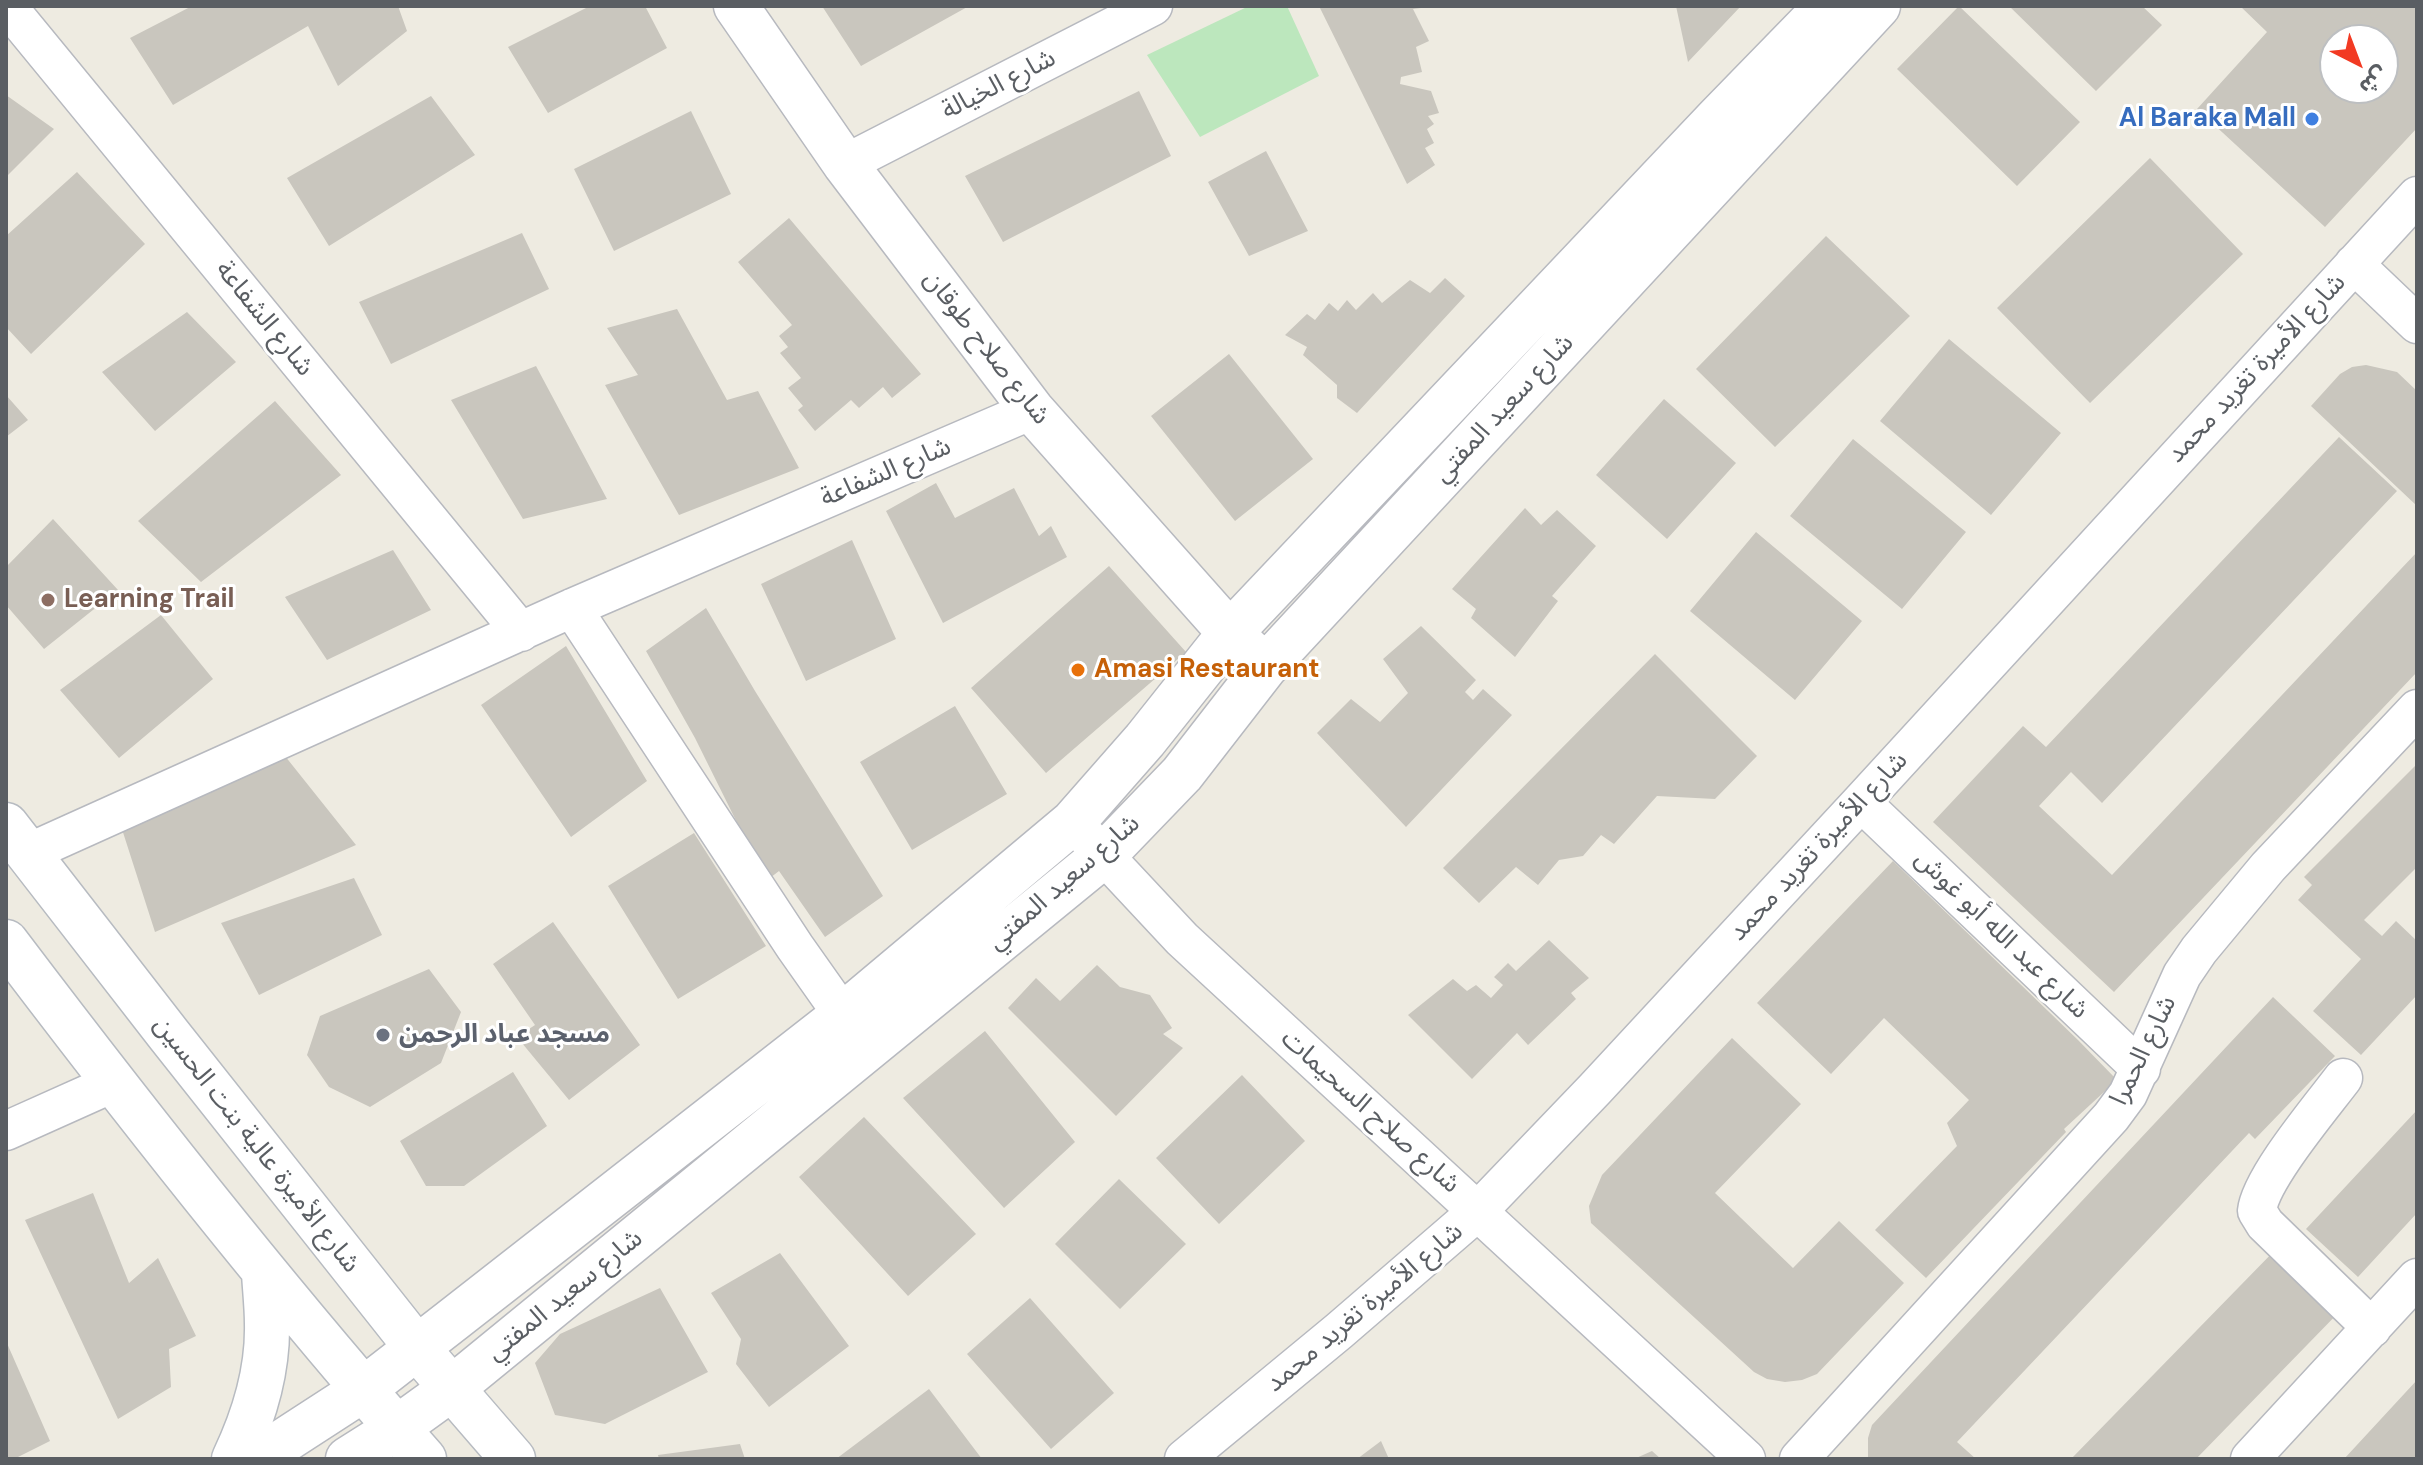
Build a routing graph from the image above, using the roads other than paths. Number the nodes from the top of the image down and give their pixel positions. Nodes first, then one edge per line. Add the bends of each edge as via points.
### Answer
1 (7, 6) edge
2 (736, 6) edge
3 (1153, 6) edge
4 (1827, 6) edge
5 (1878, 6) edge
6 (845, 164) junction
7 (2417, 196) edge
8 (2354, 264) junction
9 (2417, 324) edge
10 (1032, 410) junction
11 (572, 608) junction
12 (521, 632) junction
13 (1230, 633) junction
14 (1265, 667) junction
15 (2417, 709) edge
16 (1861, 802) junction
17 (1073, 822) junction
18 (17, 839) edge
19 (1103, 856) junction
20 (6, 942) edge
21 (843, 1015) junction
22 (2141, 1069) junction
23 (2343, 1078) dead end
24 (113, 1083) junction
25 (6, 1131) edge
26 (1478, 1211) junction
27 (264, 1273) junction
28 (2417, 1278) edge
29 (2372, 1328) junction
30 (417, 1348) junction
31 (364, 1389) junction
32 (451, 1389) junction
33 (411, 1444) edge
34 (234, 1459) edge
35 (256, 1459) edge
36 (348, 1459) edge
37 (513, 1459) edge
38 (1184, 1459) edge
39 (1746, 1459) edge
40 (1799, 1459) edge
41 (2250, 1459) edge

1 - 12 street, شارع الشفاعة
2 - 6 street, شارع صلاح طوقان
3 - 6 street, شارع الخيالة
4 - 13 street, شارع سعيد المفتي
5 - 14 street, شارع سعيد المفتي
6 - 10 street, شارع صلاح طوقان
7 - 8 street, شارع الأميرة تغريد محمد
8 - 9 street
8 - 16 street, شارع الأميرة تغريد محمد
10 - 11 street, شارع الشفاعة
10 - 13 street, شارع صلاح طوقان
11 - 12 street, شارع الشفاعة
11 - 21 street
12 - 18 street, شارع الشفاعة
13 - 14 street, شارع صلاح طوقان
13 - 17 street, شارع سعيد المفتي
14 - 19 street, شارع سعيد المفتي via 1182,774
15 - 22 street, شارع الحمرا via 2268,867 2199,950
16 - 22 street, شارع عبد الله أبو غوش
16 - 26 street, شارع الأميرة تغريد محمد
17 - 19 street, شارع صلاح السحيمات
17 - 21 street, شارع سعيد المفتي
18 - 30 street, شارع الأميرة عالية بنت الحسين
19 - 26 street, شارع صلاح السحيمات via 1182,939
19 - 32 street, شارع سعيد المفتي
20 - 24 street
21 - 30 street, شارع سعيد المفتي
22 - 40 street, شارع الحمرا via 2085,1148
23 - 29 street via 2283,1160 2257,1211
24 - 25 street
24 - 27 street
26 - 38 street, شارع الأميرة تغريد محمد
26 - 39 street, شارع صلاح السحيمات
27 - 31 street
27 - 34 street via 268,1326 262,1379
28 - 29 street
29 - 41 street
30 - 31 street, شارع سعيد المفتي
30 - 32 street, شارع الأميرة عالية بنت الحسين
31 - 33 street
31 - 35 street, شارع سعيد المفتي
32 - 33 street, شارع سعيد المفتي
32 - 37 street, شارع الأميرة عالية بنت الحسين
33 - 36 street, شارع سعيد المفتي

